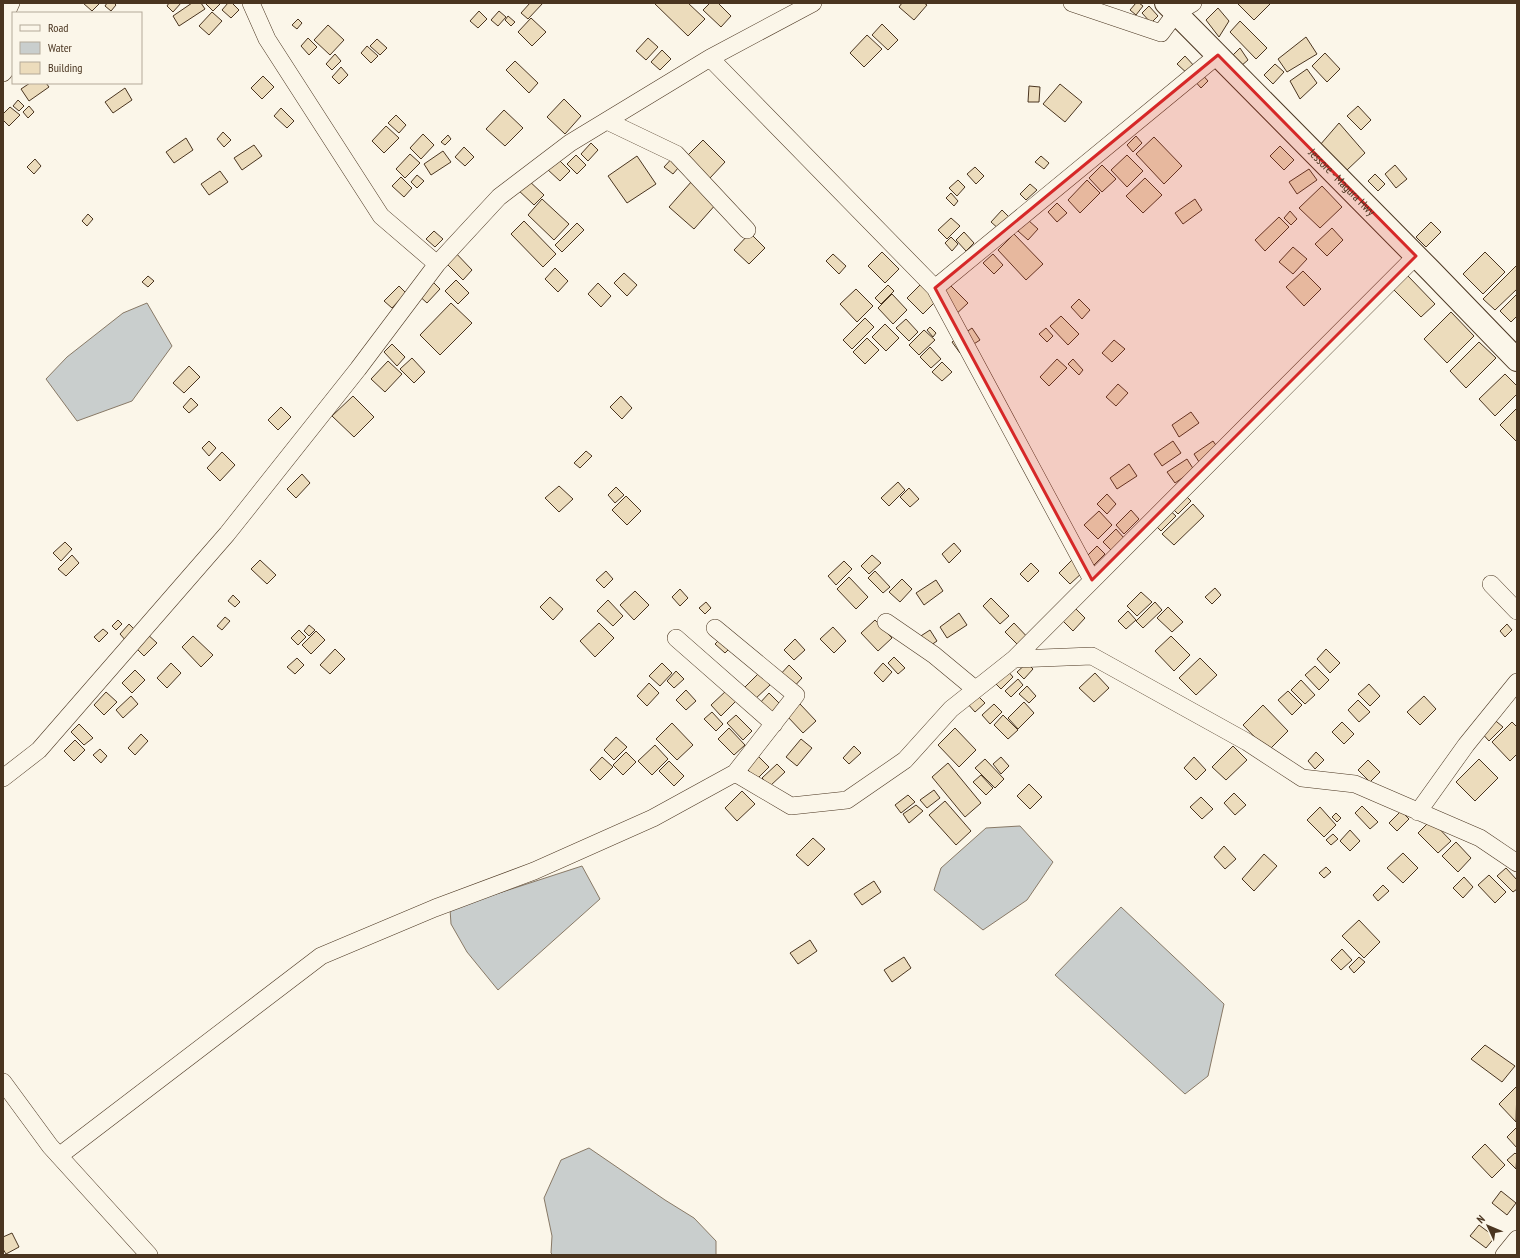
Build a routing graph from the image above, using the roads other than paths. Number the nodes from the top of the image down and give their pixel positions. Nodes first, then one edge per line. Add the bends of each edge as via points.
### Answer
1 (11, 3) edge
2 (251, 3) edge
3 (813, 3) edge
4 (1072, 3) edge
5 (1178, 6) edge
6 (1218, 55) junction
7 (710, 58) junction
8 (3, 73) edge
9 (607, 120) junction
10 (747, 230) dead end
11 (1416, 256) junction
12 (437, 264) junction
13 (935, 288) junction
14 (1517, 360) edge
15 (1092, 580) junction
16 (1491, 584) dead end
17 (1517, 611) edge
18 (886, 622) dead end
19 (715, 628) dead end
20 (676, 638) dead end
21 (1014, 658) junction
22 (1517, 682) edge
23 (975, 689) junction
24 (774, 724) junction
25 (735, 773) junction
26 (3, 778) edge
27 (1418, 812) junction
28 (1517, 863) edge
29 (3, 1082) edge
30 (59, 1156) junction
31 (1517, 1239) edge
32 (149, 1255) edge
33 (1504, 1255) edge

1 - 8 street via 4,18 6,68
2 - 12 street via 267,39 381,216
3 - 7 street
4 - 5 street via 1161,33
5 - 6 highway, Jessore - Magura Hwy
6 - 11 highway, Jessore - Magura Hwy
6 - 13 street
7 - 9 street
7 - 13 street
9 - 10 street via 676,154
9 - 12 street via 570,143 499,197
11 - 14 highway, Jessore - Magura Hwy
11 - 15 street
12 - 26 street via 358,369 227,534 39,750
13 - 15 street
15 - 21 street
16 - 17 street
18 - 23 street via 934,655
19 - 24 street via 796,695
20 - 24 street
21 - 23 street
21 - 27 street via 1092,656 1247,742 1302,778 1355,784
22 - 27 street via 1466,744
23 - 25 street via 951,709 905,760 847,800 791,806
24 - 25 street
25 - 30 street via 653,818 541,868 435,908 321,956
27 - 28 street via 1480,838
29 - 30 street
30 - 32 street
31 - 33 street

